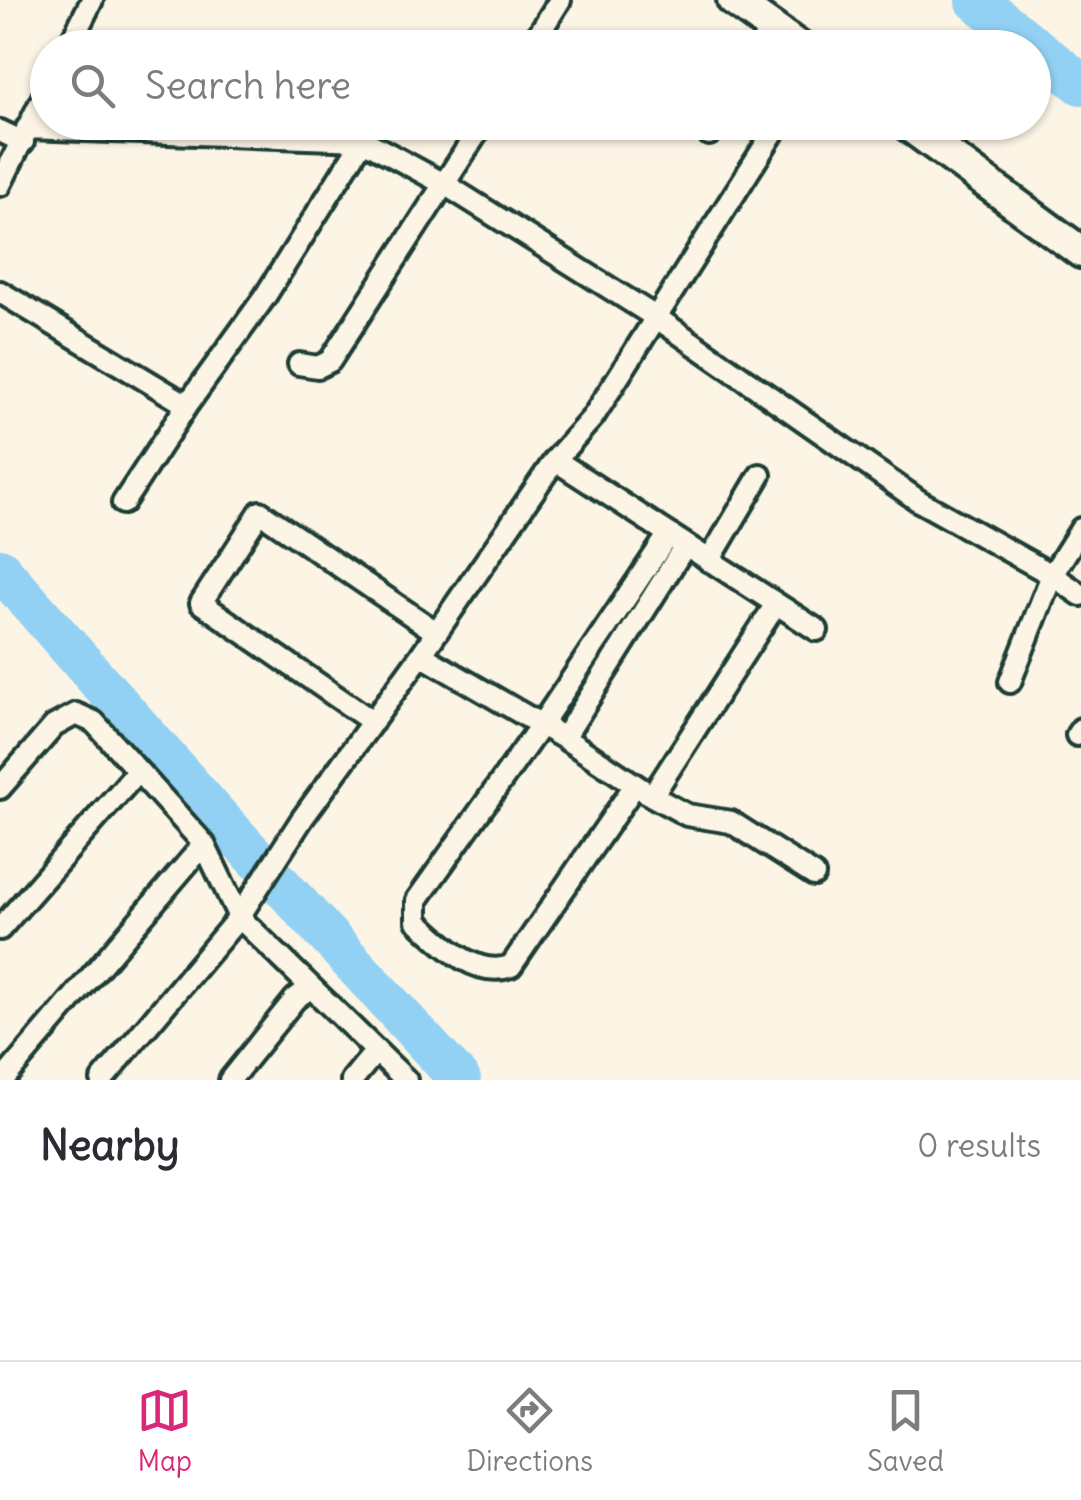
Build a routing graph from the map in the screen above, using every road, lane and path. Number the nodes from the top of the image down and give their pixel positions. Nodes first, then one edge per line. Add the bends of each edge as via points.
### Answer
1 (92, 0) edge
2 (560, 0) edge
3 (732, 0) edge
4 (77, 30) edge
5 (541, 30) edge
6 (758, 30) edge
7 (30, 125) edge
8 (0, 131) edge
9 (25, 135) junction
10 (30, 135) edge
11 (363, 140) joint
12 (473, 140) edge
13 (769, 140) edge
14 (929, 140) edge
15 (446, 184) junction
16 (0, 186) edge
17 (1081, 252) edge
18 (0, 292) edge
19 (656, 318) junction
20 (299, 364) dead end
21 (187, 405) junction
22 (555, 460) junction
23 (760, 475) dead end
24 (123, 504) dead end
25 (1081, 529) edge
26 (676, 540) junction
27 (709, 562) junction
28 (1052, 575) junction
29 (1081, 595) edge
30 (776, 604) junction
31 (816, 630) dead end
32 (436, 632) junction
33 (421, 656) junction
34 (1010, 682) dead end
35 (372, 722) junction
36 (542, 725) junction
37 (564, 738) junction
38 (138, 771) junction
39 (0, 788) edge
40 (643, 790) junction
41 (204, 844) junction
42 (814, 875) dead end
43 (239, 917) junction
44 (0, 929) edge
45 (311, 987) junction
46 (376, 1052) junction
47 (3, 1080) edge
48 (102, 1080) edge
49 (230, 1080) edge
50 (352, 1080) edge
51 (406, 1080) edge

1 - 4 street
2 - 5 street
3 - 6 main road
7 - 9 street
8 - 9 street
9 - 10 street
9 - 16 street
11 - 15 street
11 - 21 street
12 - 15 street
13 - 19 street
14 - 17 main road
15 - 19 street
15 - 20 street via 330,361
18 - 21 street
19 - 22 street via 594,417
19 - 28 street via 919,501
21 - 24 street
22 - 26 street
22 - 32 street
23 - 27 street
25 - 28 street
26 - 27 street
26 - 36 street
26 - 37 street
27 - 30 street
28 - 29 street
28 - 34 street
30 - 31 street
30 - 40 street
32 - 33 street
32 - 35 street via 260,512 201,603
33 - 35 street
33 - 36 street
35 - 43 street
36 - 37 street
36 - 40 street via 417,900 417,921 464,959 482,968 511,966
37 - 40 street
38 - 39 street via 94,722 76,714 54,726
38 - 41 street
38 - 44 street
40 - 42 street via 687,815 731,822
41 - 43 street
41 - 47 street
43 - 45 street
43 - 48 street
45 - 46 street
45 - 49 street
46 - 50 street
46 - 51 street

